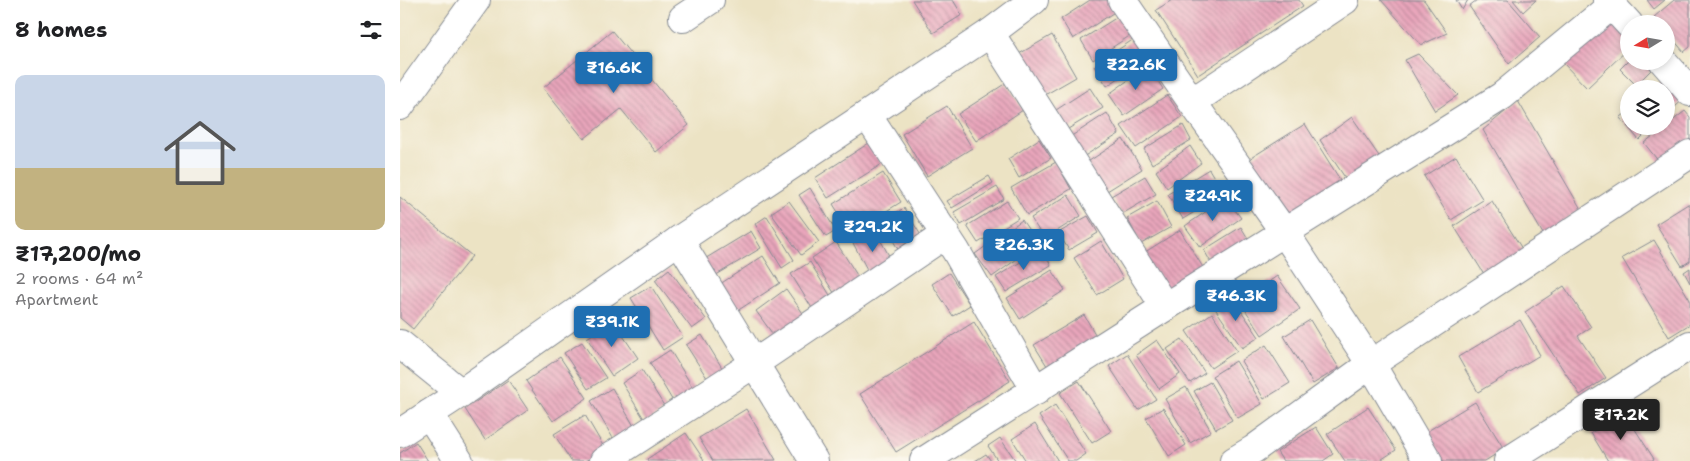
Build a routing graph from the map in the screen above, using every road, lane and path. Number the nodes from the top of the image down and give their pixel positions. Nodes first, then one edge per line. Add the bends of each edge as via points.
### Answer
1 (476, 0) edge
2 (710, 0) edge
3 (1034, 0) edge
4 (1122, 0) edge
5 (1345, 0) edge
6 (1616, 10) edge
7 (683, 18) dead end
8 (990, 33) junction
9 (1670, 70) edge
10 (1690, 92) edge
11 (1192, 102) junction
12 (400, 106) edge
13 (867, 115) junction
14 (1690, 154) edge
15 (1285, 233) junction
16 (946, 234) junction
17 (679, 240) junction
18 (1165, 308) junction
19 (400, 344) edge
20 (1690, 345) edge
21 (755, 363) junction
22 (1371, 364) junction
23 (1036, 391) junction
24 (461, 393) junction
25 (429, 414) junction
26 (400, 433) edge
27 (631, 454) edge
28 (1250, 457) edge
29 (459, 461) edge
30 (604, 461) edge
31 (814, 461) edge
32 (924, 461) edge
33 (1428, 461) edge
34 (1508, 461) edge

1 - 12 street
2 - 7 street
3 - 8 street
4 - 11 street
5 - 11 street
6 - 15 street via 1502,96
8 - 13 street
8 - 18 street
9 - 10 street
11 - 15 street
13 - 16 street
13 - 17 street
14 - 22 street
15 - 18 street
15 - 22 street
16 - 21 street
16 - 23 street
17 - 21 street
17 - 24 street
18 - 23 street
19 - 24 street
20 - 34 street
21 - 27 street
21 - 31 street
22 - 28 street
22 - 33 street
23 - 32 street
24 - 25 street
25 - 26 street
25 - 29 street
27 - 30 street

